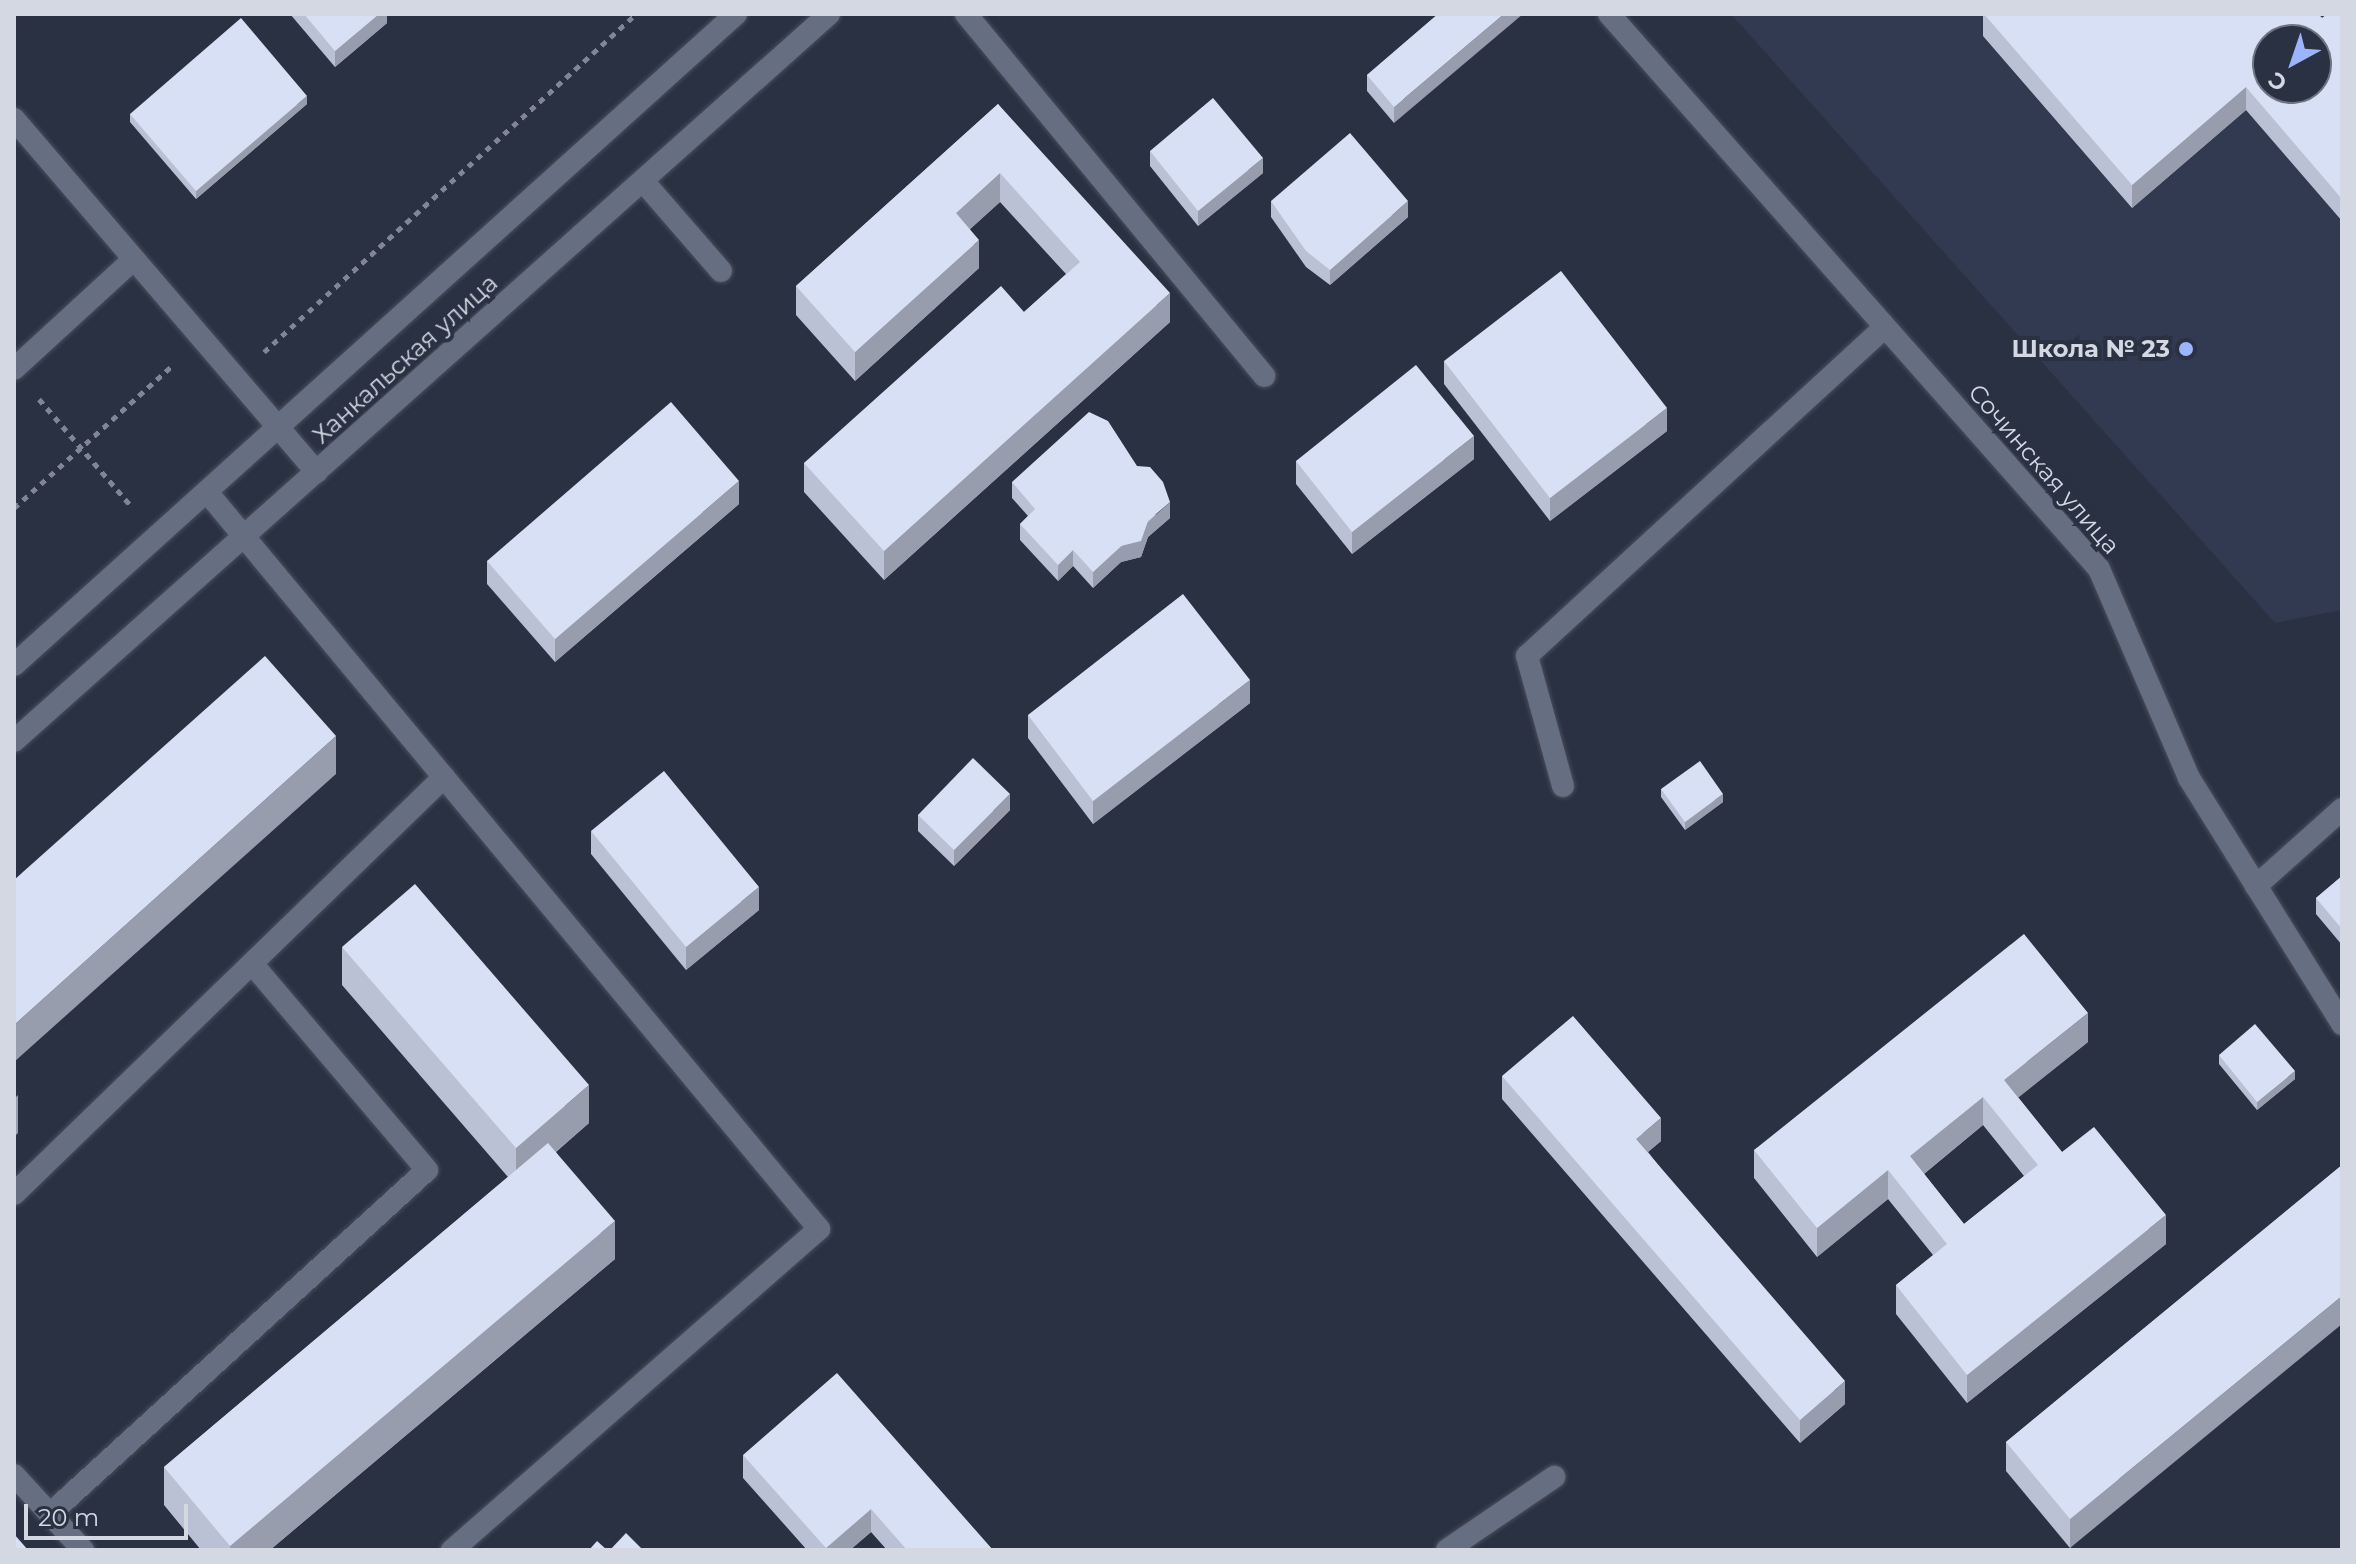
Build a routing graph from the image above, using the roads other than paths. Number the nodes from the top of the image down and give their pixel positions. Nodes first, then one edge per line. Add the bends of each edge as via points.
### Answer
1 (736, 14) edge
2 (829, 14) edge
3 (966, 14) edge
4 (1609, 14) edge
5 (14, 119) edge
6 (643, 181) junction
7 (133, 260) junction
8 (721, 271) dead end
9 (1885, 327) junction
10 (14, 369) edge
11 (1264, 376) dead end
12 (278, 427) junction
13 (317, 472) junction
14 (207, 492) junction
15 (247, 535) junction
16 (14, 665) edge
17 (14, 741) edge
18 (444, 777) junction
19 (1563, 786) dead end
20 (2342, 809) edge
21 (2256, 886) junction
22 (252, 964) junction
23 (2342, 1024) edge
24 (14, 1194) edge
25 (14, 1475) edge
26 (1554, 1477) dead end
27 (50, 1514) junction
28 (83, 1550) edge
29 (452, 1550) edge
30 (1447, 1550) edge

1 - 12 street, Ханкальская улица
2 - 6 street, Ханкальская улица
3 - 11 street
4 - 9 street, Сочинская улица
5 - 7 street
6 - 8 street
6 - 13 street, Ханкальская улица
7 - 10 street
7 - 12 street
9 - 19 street via 1527,656
9 - 21 street, Сочинская улица via 2099,569 2189,778
12 - 13 street
12 - 14 street, Ханкальская улица
13 - 15 street, Ханкальская улица
14 - 15 street
14 - 16 street, Ханкальская улица
15 - 17 street, Ханкальская улица
15 - 18 street
18 - 22 street
18 - 29 street via 819,1229
20 - 21 street
21 - 23 street, Сочинская улица
22 - 24 street
22 - 27 street via 427,1170
25 - 27 street
26 - 30 street
27 - 28 street

